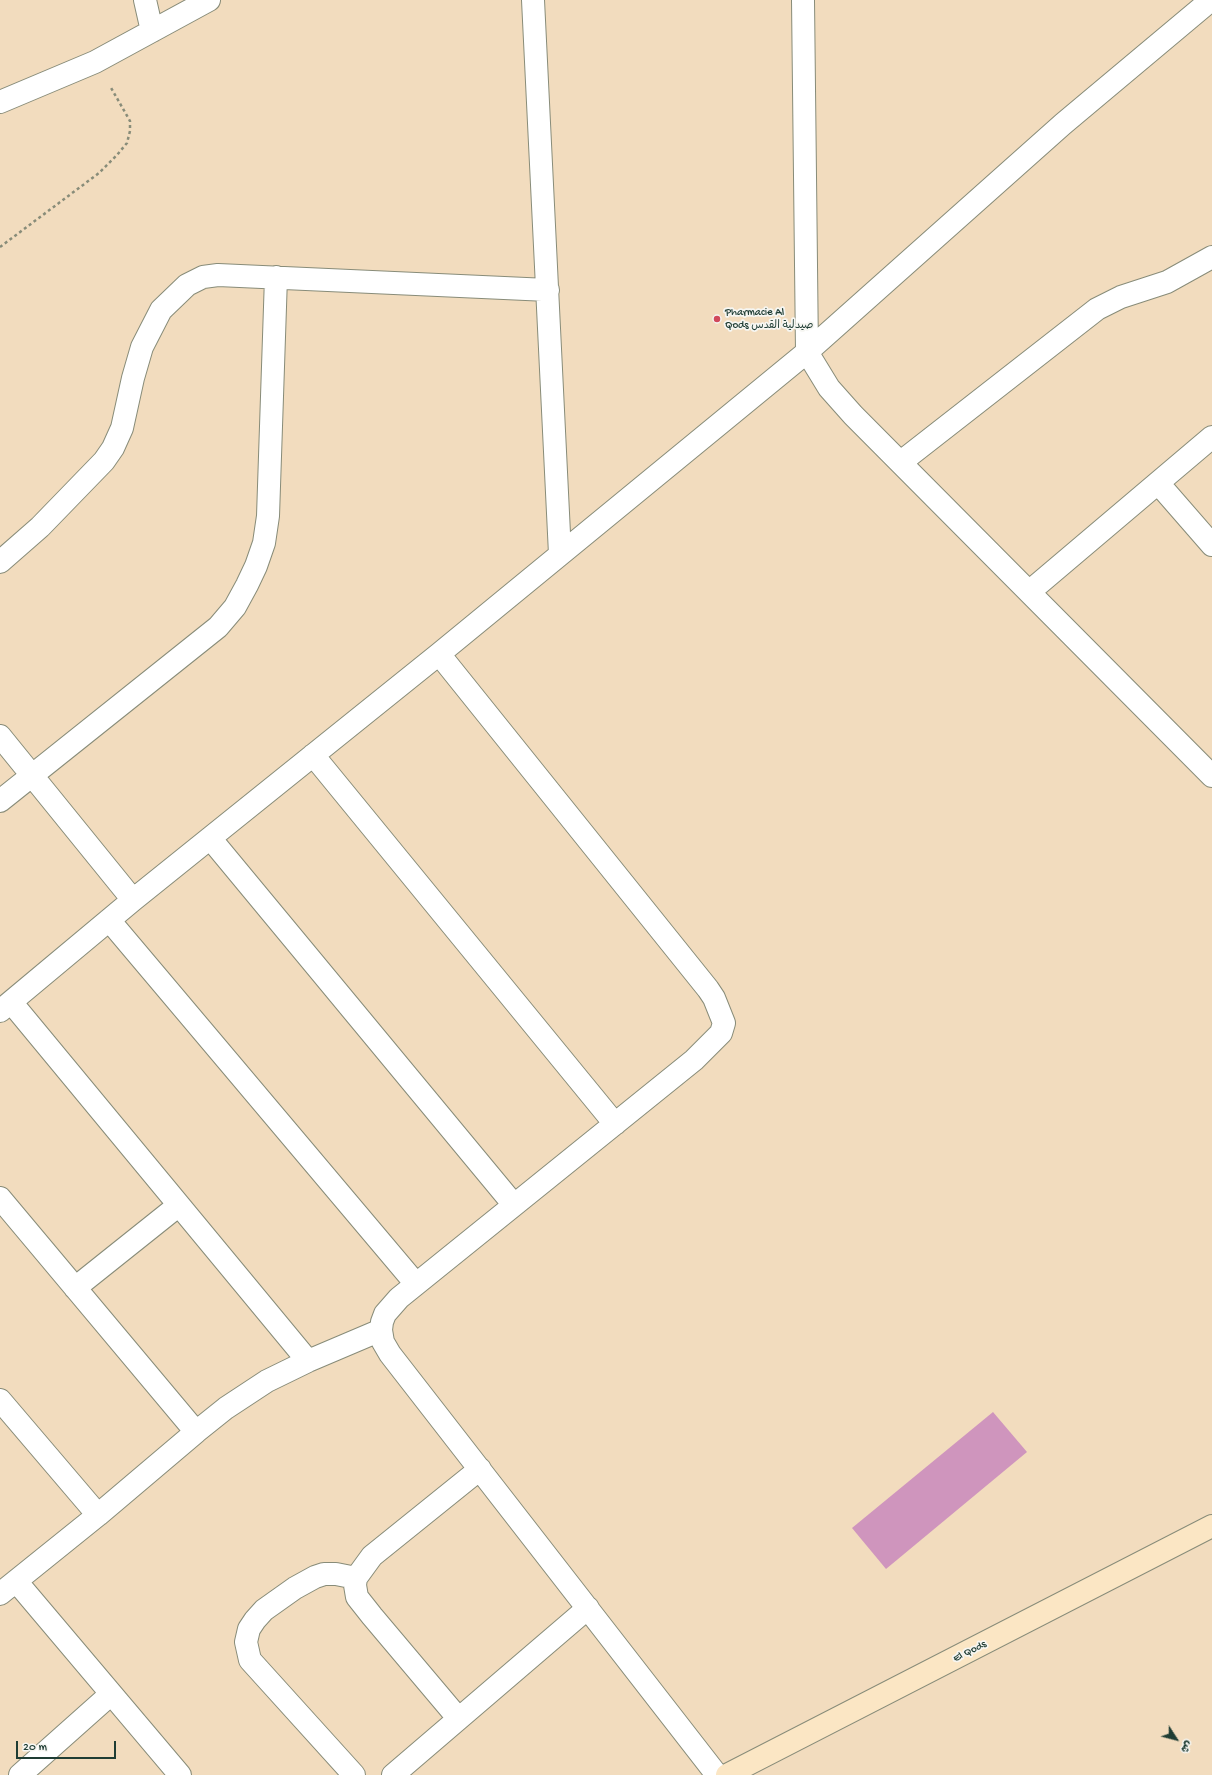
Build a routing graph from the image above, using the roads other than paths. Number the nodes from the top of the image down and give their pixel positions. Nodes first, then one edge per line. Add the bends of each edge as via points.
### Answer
1 (146, 0) edge
2 (209, 0) edge
3 (533, 0) edge
4 (803, 0) edge
5 (1211, 0) edge
6 (152, 30) junction
7 (0, 102) edge
8 (1212, 257) edge
9 (276, 277) junction
10 (548, 290) junction
11 (807, 352) junction
12 (1212, 437) edge
13 (901, 462) junction
14 (1158, 483) junction
15 (1212, 545) edge
16 (560, 554) junction
17 (0, 562) edge
18 (1029, 592) junction
19 (439, 654) junction
20 (0, 736) edge
21 (313, 755) junction
22 (32, 775) junction
23 (1212, 776) edge
24 (0, 801) edge
25 (210, 838) junction
26 (133, 900) junction
27 (109, 920) junction
28 (6, 1006) edge
29 (615, 1124) junction
30 (0, 1198) edge
31 (179, 1205) junction
32 (514, 1205) junction
33 (416, 1284) junction
34 (75, 1288) junction
35 (381, 1330) junction
36 (308, 1361) junction
37 (0, 1400) edge
38 (196, 1432) junction
39 (480, 1469) junction
40 (98, 1515) junction
41 (1212, 1526) edge
42 (356, 1578) junction
43 (8, 1588) edge
44 (588, 1608) junction
45 (111, 1694) junction
46 (458, 1718) junction
47 (20, 1775) edge
48 (180, 1775) edge
49 (354, 1775) edge
50 (393, 1775) edge
51 (717, 1775) edge
52 (726, 1775) edge

1 - 6 street
2 - 6 street
3 - 10 street
4 - 11 street
5 - 11 street via 1063,124
6 - 7 street via 95,62
8 - 13 street via 1167,282 1121,297 1097,309
9 - 10 street
9 - 17 street via 203,277 187,285 161,310 142,347 122,428 113,448 104,461 40,527
9 - 22 street via 268,516 264,543 247,585 235,607 218,627
10 - 16 street
11 - 13 street via 829,388
11 - 16 street
12 - 14 street
13 - 18 street
14 - 15 street
14 - 18 street
16 - 19 street
18 - 23 street
19 - 21 street
19 - 29 street via 705,985 722,1016 723,1028 709,1046
20 - 22 street
21 - 25 street
21 - 29 street
22 - 24 street
22 - 26 street
25 - 26 street
25 - 32 street
26 - 27 street
27 - 28 street
27 - 33 street
28 - 31 street
29 - 32 street
30 - 34 street
31 - 34 street
31 - 36 street
32 - 33 street
33 - 35 street via 385,1314
34 - 38 street
35 - 36 street
35 - 39 street via 383,1342 390,1354
36 - 38 street via 267,1381
37 - 40 street
38 - 40 street
39 - 42 street via 372,1556
39 - 44 street
40 - 43 street
41 - 52 street, El Qods
42 - 46 street via 357,1597
42 - 49 street via 324,1574 295,1588 264,1610 249,1630 246,1642 250,1660
43 - 45 street
44 - 46 street
44 - 51 street
45 - 47 street
45 - 48 street
46 - 50 street

